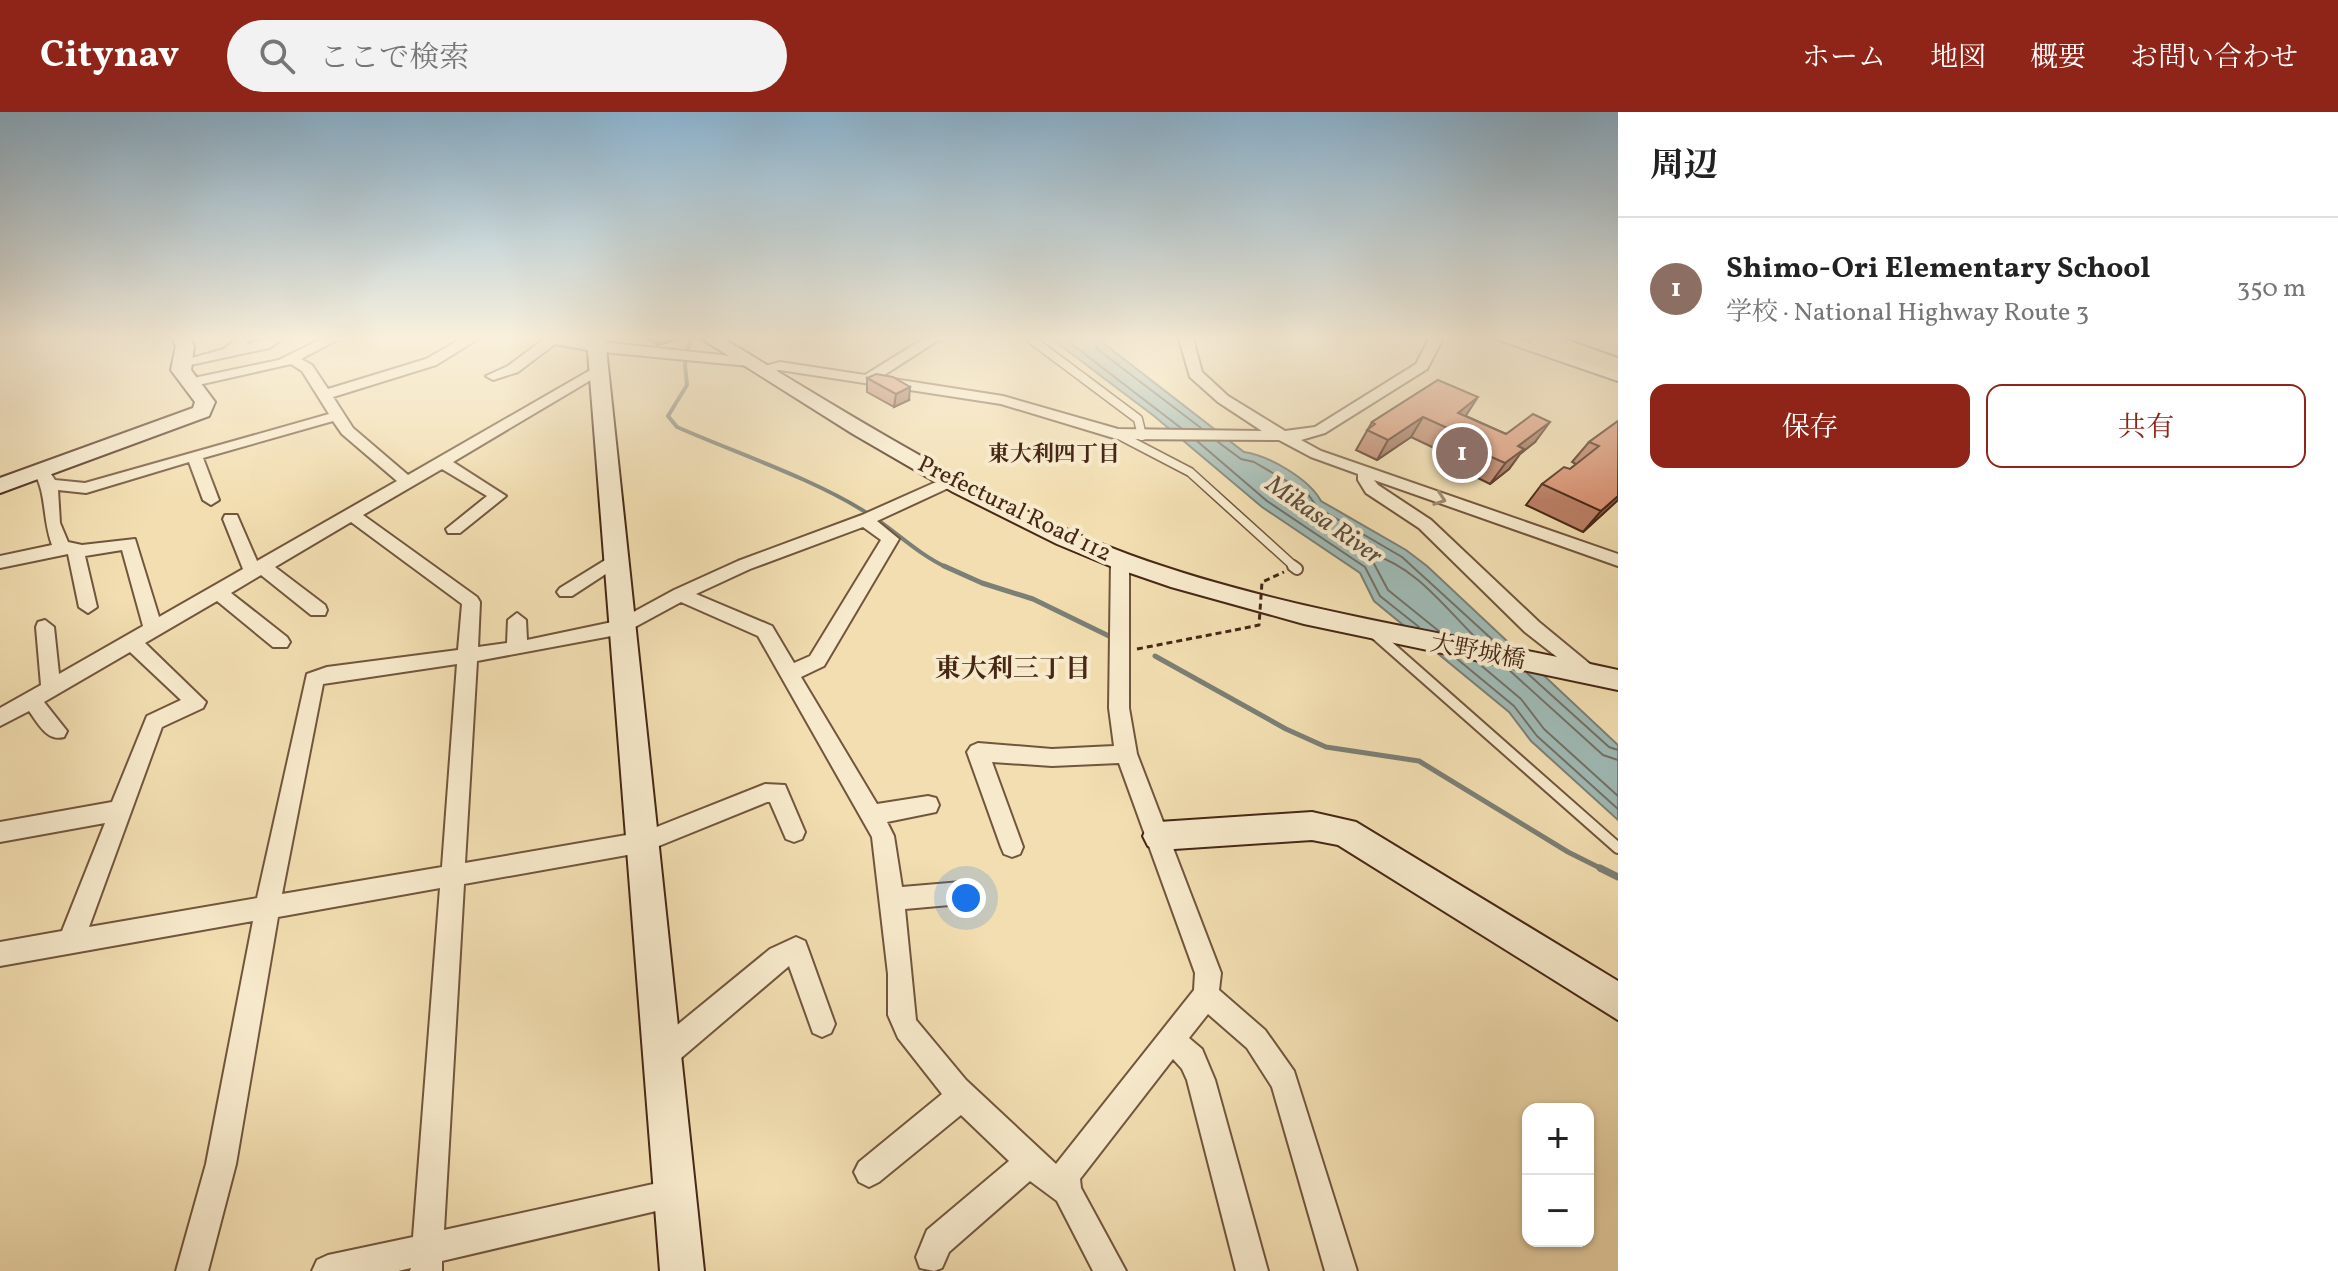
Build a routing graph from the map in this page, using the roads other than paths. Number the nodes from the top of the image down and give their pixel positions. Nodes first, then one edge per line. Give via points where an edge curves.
1 (199, 393) edge
2 (330, 393) edge
3 (539, 393) edge
4 (600, 393) edge
5 (801, 393) edge
6 (959, 393) edge
7 (1103, 393) edge
8 (1219, 393) edge
9 (1380, 393) edge
10 (327, 394) joint
11 (337, 416) junction
12 (1117, 434) junction
13 (1149, 436) junction
14 (1278, 436) junction
15 (194, 455) junction
16 (440, 461) junction
17 (1366, 473) junction
18 (46, 478) junction
19 (406, 481) junction
20 (951, 481) junction
21 (0, 486) edge
22 (211, 500) dead end
23 (350, 514) junction
24 (870, 518) junction
25 (231, 519) dead end
26 (454, 529) dead end
27 (69, 550) junction
28 (615, 560) junction
29 (1618, 560) edge
30 (1120, 561) junction
31 (0, 562) edge
32 (258, 569) junction
33 (1297, 569) dead end
34 (218, 592) junction
35 (566, 592) dead end
36 (680, 594) junction
37 (88, 607) dead end
38 (318, 610) dead end
39 (517, 620) dead end
40 (45, 627) dead end
41 (622, 627) junction
42 (153, 630) junction
43 (1380, 632) junction
44 (131, 642) junction
45 (280, 642) dead end
46 (517, 649) junction
47 (466, 656) junction
48 (791, 673) junction
49 (1592, 674) edge
50 (51, 688) junction
51 (31, 700) junction
52 (0, 718) edge
53 (57, 731) dead end
54 (1126, 754) junction
55 (928, 805) dead end
56 (123, 810) junction
57 (870, 815) junction
58 (0, 832) edge
59 (794, 832) dead end
60 (1159, 836) junction
61 (644, 842) junction
62 (1012, 847) dead end
63 (1618, 848) edge
64 (451, 877) junction
65 (961, 893) dead end
66 (893, 899) junction
67 (267, 910) junction
68 (71, 941) junction
69 (0, 954) edge
70 (1206, 995) junction
71 (1618, 1002) edge
72 (822, 1024) dead end
73 (1172, 1040) junction
74 (664, 1054) junction
75 (962, 1096) junction
76 (1030, 1162) junction
77 (869, 1172) dead end
78 (1067, 1191) junction
79 (676, 1194) junction
80 (931, 1257) dead end
81 (427, 1260) edge
82 (192, 1271) edge
83 (328, 1271) edge
84 (682, 1271) edge
85 (1110, 1271) edge
86 (1252, 1271) edge
87 (1341, 1271) edge

1 - 18 street via 205,402 198,415
2 - 10 street
3 - 16 street
4 - 28 street
5 - 20 street, Prefectural Road 112
6 - 12 street via 1003,400
7 - 13 lane via 1138,419
8 - 14 street
9 - 14 street via 1320,430
10 - 11 street
11 - 15 street
11 - 19 street via 347,431
12 - 13 street
12 - 33 lane via 1190,472
13 - 14 street
14 - 17 street
15 - 18 street via 86,488
15 - 22 street
16 - 19 street
16 - 26 street via 498,496
17 -> 29 street
17 - 49 street via 1372,489 1425,524 1532,627
18 - 21 street
18 - 27 street via 52,523
19 - 23 street
20 - 24 street
20 - 30 street, Prefectural Road 112
23 - 32 street
23 - 47 street via 471,602
24 - 36 street
24 - 48 street via 890,539 817,661
25 - 32 street
27 - 31 street
27 - 37 street
27 - 42 street via 129,543
28 - 35 street
28 - 41 street
30 - 43 street, Prefectural Road 112 via 1281,610
30 - 54 street via 1119,708
32 - 34 street
32 - 38 street
34 - 42 street
34 - 45 street
36 - 41 street
36 - 48 street via 765,631
39 - 46 street
40 - 50 street
41 - 46 street
41 - 61 street
42 - 44 street
43 - 49 street, 大野城橋
43 - 63 lane
44 - 50 street
44 - 56 street via 196,702 154,722
46 - 47 street
47 - 64 street
47 - 67 street via 314,679
48 - 57 street
50 - 51 street
51 - 52 street
51 - 53 street
54 - 60 street
54 - 62 street via 1035,758 978,752
55 - 57 street
56 - 58 street
56 - 68 street
57 - 66 street via 883,836
59 - 61 street via 777,792
60 - 70 street via 1208,973
60 - 71 street via 1312,826 1345,832
61 - 64 street
61 - 74 street
64 - 67 street
64 - 81 street
65 - 66 street
66 - 75 street via 901,1015
67 - 68 street
67 - 82 street via 221,1164
68 - 69 street
70 - 73 street
70 - 87 street via 1256,1039 1284,1081
72 - 74 street via 796,949
73 - 78 street via 1070,1164
73 - 86 street via 1192,1059 1201,1080
74 - 79 street
75 - 76 street
75 - 77 street
76 - 78 street
76 - 80 street via 938,1241
78 - 85 street
79 - 81 street
79 - 84 street
81 - 83 street

